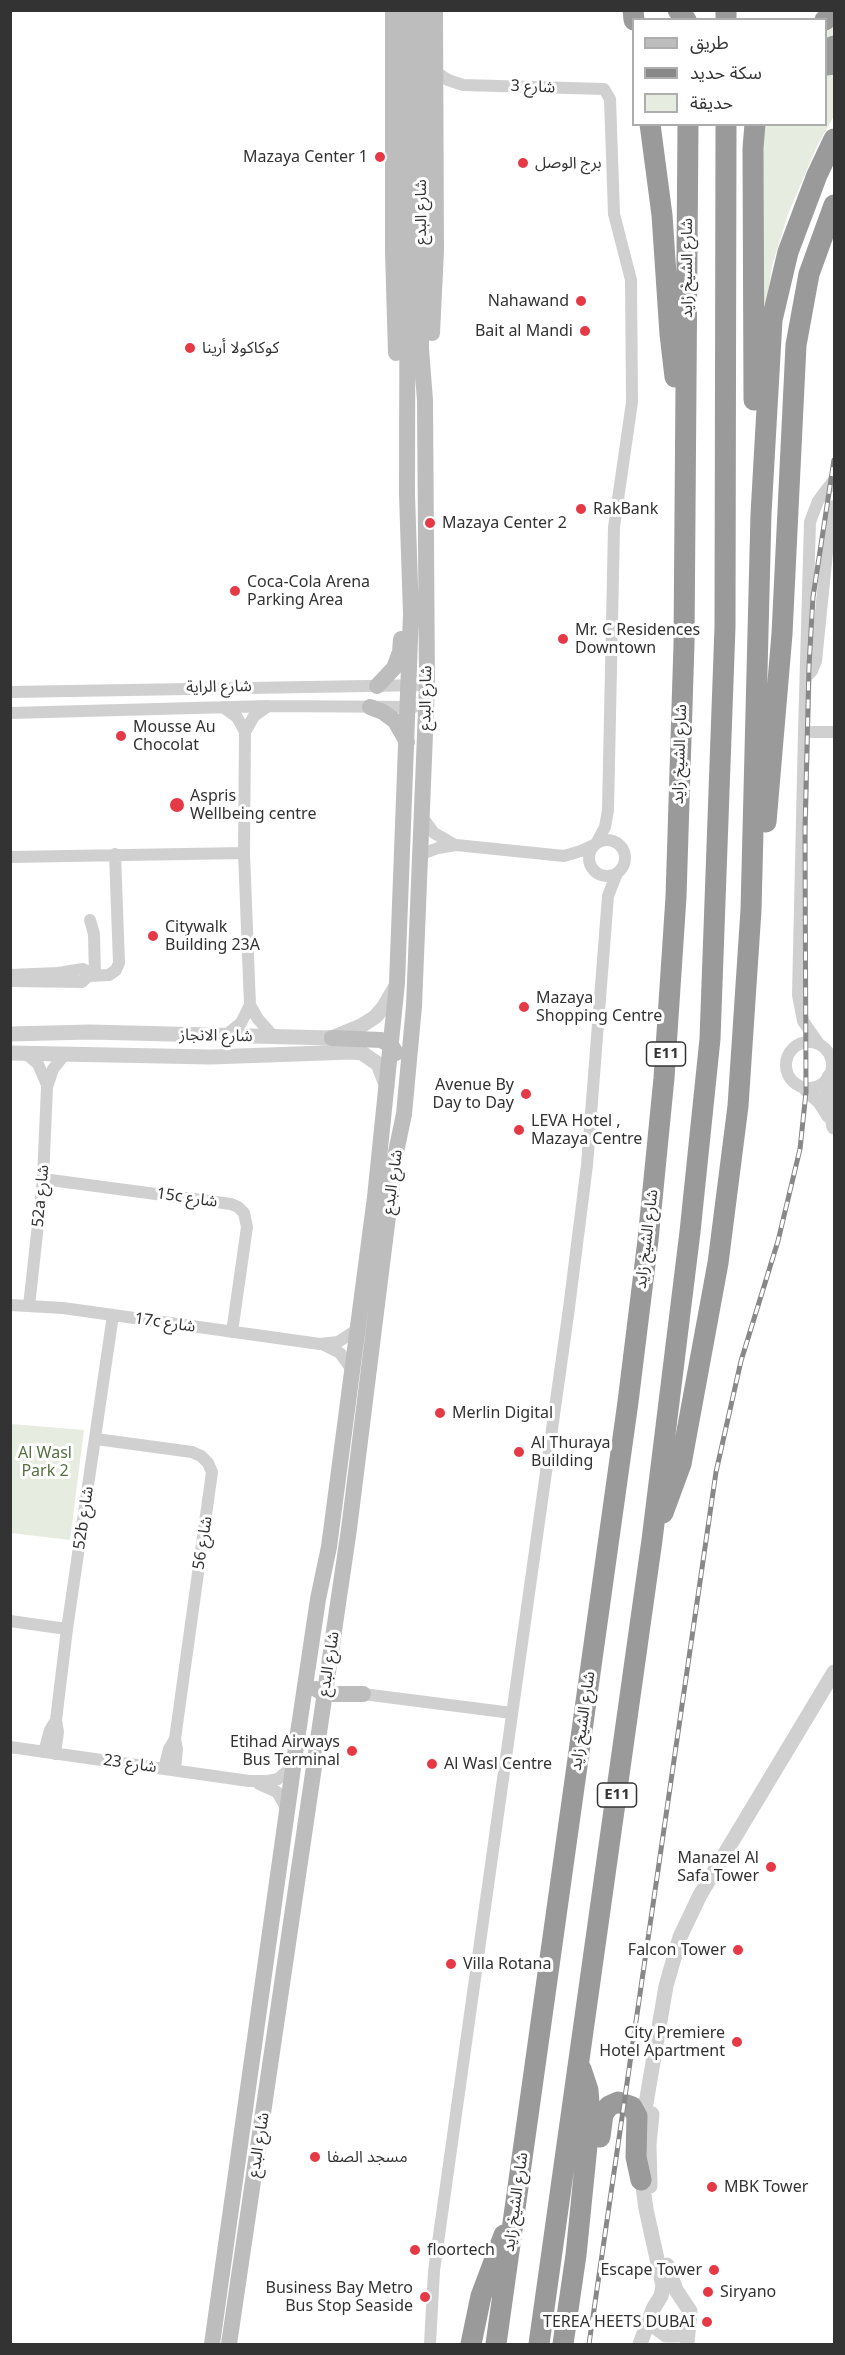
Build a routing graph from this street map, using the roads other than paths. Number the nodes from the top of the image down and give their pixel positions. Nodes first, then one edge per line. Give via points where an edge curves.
1 (393, 10) edge
2 (408, 10) edge
3 (422, 10) edge
4 (435, 10) edge
5 (436, 72) junction
6 (462, 85) junction
7 (436, 100) junction
8 (650, 126) edge
9 (688, 126) edge
10 (726, 126) edge
11 (755, 126) edge
12 (834, 139) edge
13 (834, 162) edge
14 (834, 205) edge
15 (803, 212) junction
16 (425, 400) junction
17 (407, 419) junction
18 (685, 438) junction
19 (834, 480) edge
20 (834, 506) edge
21 (761, 514) junction
22 (411, 614) junction
23 (806, 677) junction
24 (409, 685) junction
25 (427, 685) junction
26 (377, 686) junction
27 (242, 687) junction
28 (10, 692) edge
29 (268, 706) junction
30 (222, 707) junction
31 (370, 707) junction
32 (409, 707) junction
33 (427, 707) junction
34 (10, 713) edge
35 (245, 732) junction
36 (804, 732) junction
37 (834, 732) edge
38 (408, 743) junction
39 (423, 818) junction
40 (595, 844) junction
41 (456, 845) junction
42 (244, 853) junction
43 (115, 854) junction
44 (422, 854) junction
45 (564, 855) junction
46 (10, 857) edge
47 (596, 872) junction
48 (617, 873) junction
49 (751, 910) junction
50 (607, 914) junction
51 (90, 920) dead end
52 (10, 975) edge
53 (92, 976) junction
54 (10, 981) edge
55 (397, 983) junction
56 (250, 1005) junction
57 (10, 1034) edge
58 (225, 1036) junction
59 (274, 1037) junction
60 (332, 1038) junction
61 (391, 1045) junction
62 (827, 1049) edge
63 (18, 1053) edge
64 (65, 1054) junction
65 (831, 1074) edge
66 (47, 1087) junction
67 (387, 1087) junction
68 (806, 1089) junction
69 (834, 1127) edge
70 (396, 1152) junction
71 (43, 1179) junction
72 (10, 1305) edge
73 (28, 1305) junction
74 (113, 1315) junction
75 (358, 1329) junction
76 (232, 1332) junction
77 (320, 1344) junction
78 (352, 1370) junction
79 (96, 1439) junction
80 (652, 1540) junction
81 (318, 1599) junction
82 (10, 1621) edge
83 (67, 1629) junction
84 (329, 1663) junction
85 (834, 1672) edge
86 (324, 1694) junction
87 (363, 1694) junction
88 (512, 1713) junction
89 (10, 1747) edge
90 (50, 1753) junction
91 (294, 1766) junction
92 (170, 1770) junction
93 (249, 1781) junction
94 (288, 1812) junction
95 (662, 2013) junction
96 (579, 2066) junction
97 (238, 2155) junction
98 (641, 2180) junction
99 (515, 2213) junction
100 (248, 2217) junction
101 (576, 2255) junction
102 (683, 2301) junction
103 (655, 2308) junction
104 (687, 2329) junction
105 (670, 2338) edge
106 (212, 2344) edge
107 (229, 2344) edge
108 (430, 2344) edge
109 (471, 2344) edge
110 (496, 2344) edge
111 (539, 2344) edge
112 (563, 2344) edge
113 (640, 2344) edge
114 (645, 2344) edge
115 (687, 2344) edge

1 - 17 main road via 394,290 398,392
2 - 17 main road, شارع البدع
3 - 16 main road, شارع البدع via 421,338
4 - 5 main road
5 - 6 street, شارع 3
5 - 7 main road
6 - 7 street
6 - 40 street, شارع 3 via 604,89 610,100 614,214 631,280 632,393 614,527 608,810 605,827
7 - 16 main road via 436,251
8 - 18 highway via 662,214 671,350
9 - 18 highway, شارع الشيخ زايد / E11
10 - 80 highway, E11 via 725,627 711,1015 690,1232
11 - 21 highway via 753,368 756,491
12 - 15 highway
13 - 15 highway
14 - 49 highway via 809,274 797,337 779,680 768,810
15 - 21 highway via 781,274 772,320
16 - 25 main road, شارع البدع
17 - 22 main road, شارع البدع
18 - 99 highway, شارع الشيخ زايد / E11 via 684,644 676,897 657,1148 628,1402
19 - 23 street via 818,501 810,522
20 - 23 street via 816,660
21 - 49 highway
22 - 24 main road, شارع البدع
22 - 26 main road via 402,626 397,663
23 - 36 street
24 - 25 street, شارع الراية
24 - 26 street, شارع الراية
24 - 32 main road, شارع البدع
25 - 33 main road, شارع البدع
26 - 27 street, شارع الراية
27 - 28 street, شارع الراية
27 - 30 street via 237,698
29 - 30 street, شارع الراية
29 - 31 street, شارع الراية
29 - 35 street via 254,716
30 - 34 street, شارع الراية
30 - 35 street via 237,717
31 - 32 street, شارع الراية
31 - 38 main road via 395,721
32 - 33 street, شارع الراية
32 - 38 main road, شارع البدع
33 - 39 main road, شارع البدع
35 - 42 street
36 - 37 street
36 - 62 street via 798,995 803,1021
38 - 55 main road, شارع البدع
39 - 41 street via 439,837
39 - 44 main road, شارع البدع
40 - 45 street
40 - 47 street via 589,858
40 - 48 street via 611,840 623,847 625,861
41 - 44 street
41 - 45 street
42 - 43 street
42 - 56 street
43 - 46 street
43 - 53 street via 119,963 110,975
44 - 70 main road, شارع البدع via 412,1028 404,1114
45 - 47 street
47 - 48 street via 608,876
47 - 50 street
48 - 50 street via 609,888
49 - 80 highway via 739,1095 718,1263 681,1464
50 - 88 street via 586,1165
51 - 53 street via 94,934
52 - 53 street via 83,969
53 - 54 street via 82,982
55 - 60 street, شارع الانجاز via 375,1017
55 - 61 main road, شارع البدع
56 - 58 street via 241,1023
56 - 59 street
57 - 58 street, شارع الانجاز
58 - 59 street, شارع الانجاز
59 - 60 street, شارع الانجاز
60 - 61 main road via 375,1039
61 - 67 main road, شارع البدع
61 - 70 main road via 400,1068
62 - 65 street
62 - 68 street via 811,1042 795,1046 786,1059 787,1075
63 - 64 street, شارع الانجاز
63 - 66 street, 52a شارع via 32,1058 43,1071
64 - 66 street, 52a شارع via 53,1069
64 - 67 street, شارع الانجاز via 211,1057 362,1053 378,1064
65 - 68 street via 819,1086
65 - 69 street via 828,1095
66 - 71 street, 52a شارع
67 - 75 main road, شارع البدع
68 - 69 street via 826,1110
70 - 84 main road, شارع البدع via 350,1529
71 - 73 street, 52a شارع
71 - 76 street, 15c شارع via 238,1207 247,1227
72 - 73 street, 17c شارع
73 - 74 street, 17c شارع
74 - 76 street, 17c شارع
74 - 79 street, 52b شارع
75 - 77 street, 17c شارع via 338,1342
75 - 78 main road, شارع البدع
76 - 77 street, 17c شارع
77 - 78 street, 17c شارع via 340,1353
78 - 81 main road, شارع البدع via 329,1546
79 - 83 street, 52b شارع
79 - 92 street, شارع 56 via 192,1452 201,1456 212,1472 175,1739 169,1749
80 - 96 highway, E11
81 - 86 main road via 322,1622 315,1684
81 - 91 main road, شارع البدع
82 - 83 street
83 - 90 street, 52b شارع via 56,1720 50,1730
84 - 86 main road, شارع البدع
84 - 87 main road via 332,1676 341,1686
85 - 95 street via 694,1907 674,1953
86 - 87 main road
86 - 100 main road, شارع البدع
87 - 88 street
88 - 108 street via 434,2271
89 - 90 street, شارع 23
90 - 92 street, شارع 23
91 - 93 street, شارع 23 via 273,1781
91 - 94 main road, شارع البدع
92 - 93 street, شارع 23
93 - 94 street, شارع 23 via 277,1792
94 - 97 main road, شارع البدع
95 - 98 street via 642,2129
95 - 102 street via 650,2129 650,2177 660,2239 673,2285
96 - 101 highway via 590,2107
96 - 111 highway, E11
97 - 100 main road via 248,2164 243,2201
97 - 106 main road, شارع البدع
98 - 101 highway via 636,2157 637,2116 628,2104 613,2103 603,2114 595,2186
98 - 103 street via 662,2281
99 - 109 highway via 487,2279
99 - 110 highway, شارع الشيخ زايد / E11
100 - 107 main road, شارع البدع
101 - 112 highway
102 - 103 street via 671,2297
102 - 104 street via 690,2311
103 - 105 street via 654,2326
103 - 113 street
104 - 105 street
104 - 115 street
105 - 114 street

